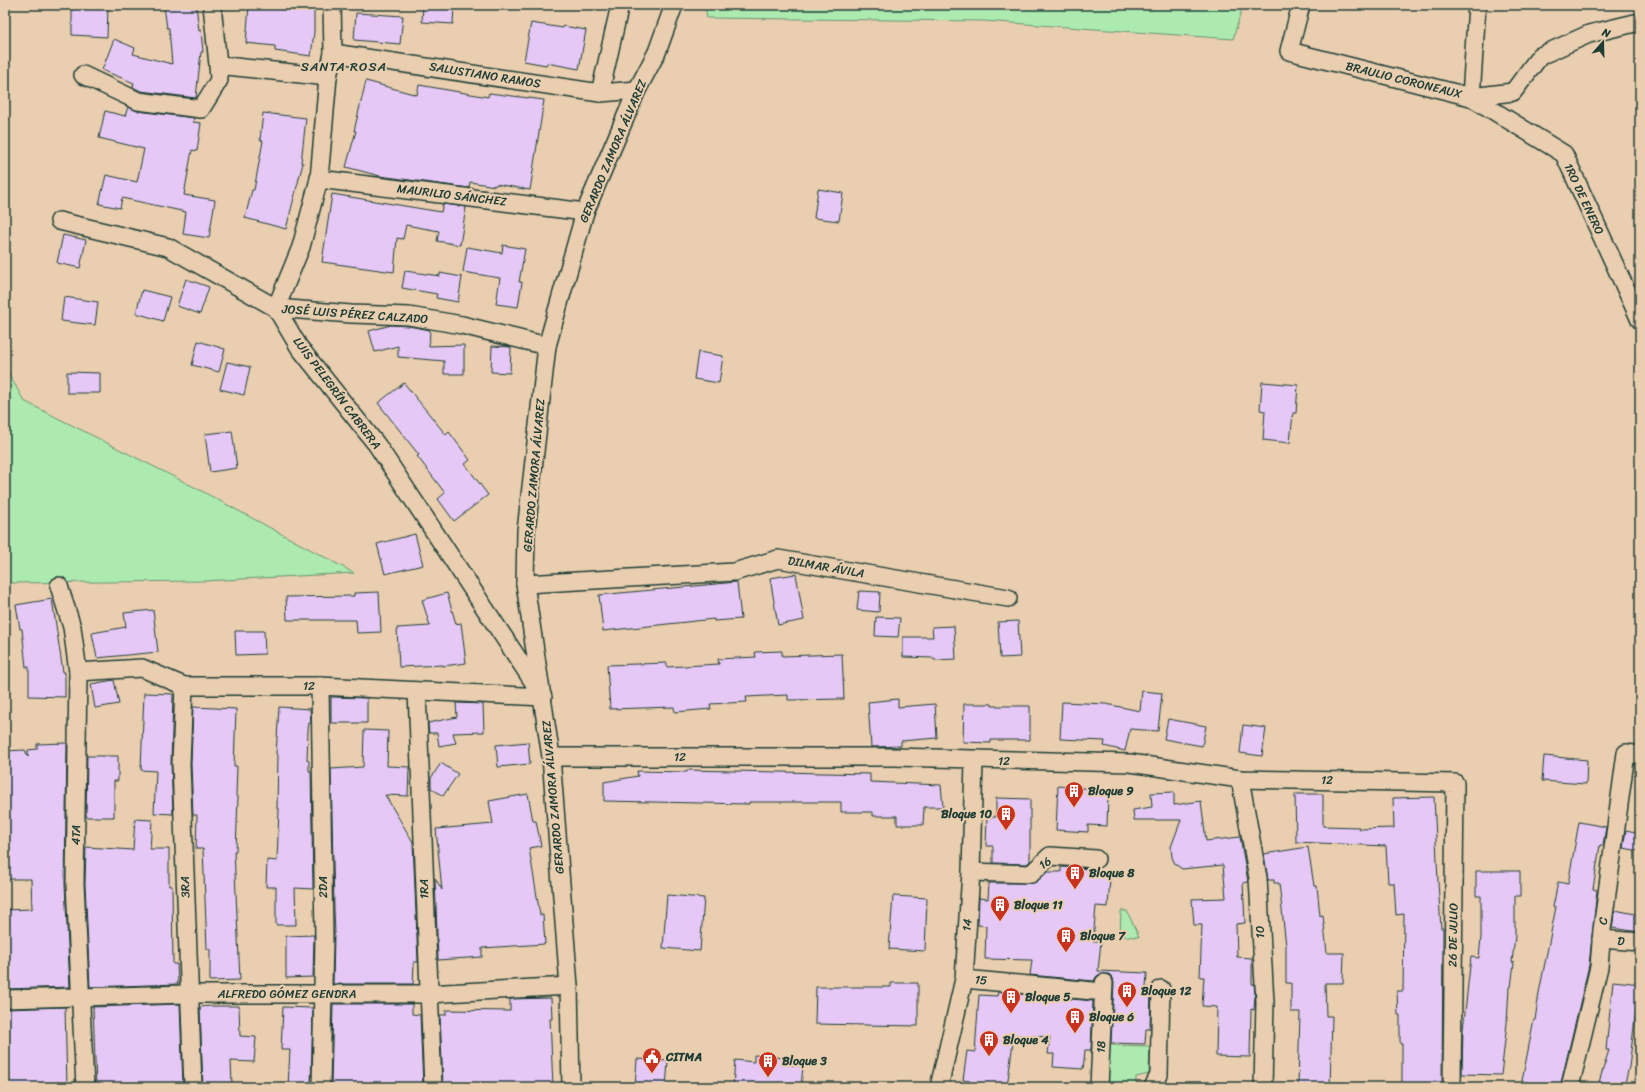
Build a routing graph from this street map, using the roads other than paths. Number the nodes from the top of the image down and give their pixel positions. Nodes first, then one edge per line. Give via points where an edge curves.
1 (212, 5) edge
2 (332, 5) edge
3 (620, 5) edge
4 (674, 5) edge
5 (1301, 5) edge
6 (1477, 5) edge
7 (1640, 24) edge
8 (333, 53) junction
9 (218, 64) junction
10 (83, 75) dead end
11 (328, 77) junction
12 (637, 90) junction
13 (600, 93) junction
14 (1471, 97) junction
15 (319, 179) junction
16 (585, 212) junction
17 (59, 221) dead end
18 (276, 308) junction
19 (1640, 320) edge
20 (547, 346) junction
21 (525, 584) junction
22 (59, 586) dead end
23 (1008, 598) dead end
24 (78, 672) junction
25 (184, 686) junction
26 (320, 686) junction
27 (417, 691) junction
28 (543, 697) junction
29 (1633, 754) edge
30 (551, 757) junction
31 (974, 760) junction
32 (1240, 779) junction
33 (1455, 783) joint
34 (1096, 859) dead end
35 (971, 872) junction
36 (1601, 939) junction
37 (1640, 942) edge
38 (964, 979) junction
39 (569, 986) junction
40 (1098, 987) joint
41 (1161, 989) dead end
42 (188, 994) junction
43 (322, 994) junction
44 (428, 994) junction
45 (82, 998) junction
46 (5, 999) edge
47 (86, 1087) edge
48 (193, 1087) edge
49 (321, 1087) edge
50 (433, 1087) edge
51 (572, 1087) edge
52 (939, 1087) edge
53 (1099, 1087) edge
54 (1153, 1087) edge
55 (1263, 1087) edge
56 (1452, 1087) edge
57 (1570, 1087) edge

1 - 9 street
2 - 8 street
3 - 13 street
4 - 12 street, GERARDO ZAMORA ÁLVAREZ via 657,52
5 - 14 street, BRAULIO CORONEAUX via 1289,51
6 - 14 street
7 - 14 street, BRAULIO CORONEAUX via 1589,34 1540,56 1513,92
8 - 11 street
8 - 13 street, SALUSTIANO RAMOS
9 - 10 street via 219,80 201,110 138,101
9 - 11 street
11 - 15 street
12 - 13 street, SALUSTIANO RAMOS
12 - 16 street, GERARDO ZAMORA ÁLVAREZ
14 - 19 street, 1RO DE ENERO via 1564,154
15 - 16 street, MAURILIO SÁNCHEZ
15 - 18 street via 301,247
16 - 20 street, GERARDO ZAMORA ÁLVAREZ
17 - 18 street, JOSÉ LUIS PÉREZ CALZADO via 168,247
18 - 20 street, JOSÉ LUIS PÉREZ CALZADO via 409,316 462,325
18 - 28 street, LUIS PELEGRÍN CABRERA via 300,347 377,445
20 - 21 street, GERARDO ZAMORA ÁLVAREZ via 526,530
21 - 23 street, DILMAR ÁVILA via 734,572 778,559
21 - 28 street, GERARDO ZAMORA ÁLVAREZ
22 - 24 street, 4TA via 72,627
24 - 25 street, 12 via 142,668
24 - 45 street, 4TA via 75,884
25 - 26 street, 12
25 - 42 street, 3RA via 181,764
26 - 27 street, 12
26 - 43 street, 2DA via 324,937
27 - 28 street, 12
27 - 44 street, 1RA
28 - 30 street, GERARDO ZAMORA ÁLVAREZ
29 - 36 street, C
30 - 31 street, 12 via 894,757
30 - 39 street, GERARDO ZAMORA ÁLVAREZ
31 - 32 street, 12 via 1130,763
31 - 35 street, 14
32 - 33 street, 12
32 - 55 street, 10 via 1258,878 1265,1002
33 - 56 street, 26 DE JULIO
34 - 35 street, 16 via 1050,856 1031,874
35 - 38 street, 14
36 - 37 street, D
36 - 57 street, C via 1599,967
38 - 40 street, 15
38 - 52 street, 14
39 - 44 street, ALFREDO GÓMEZ GENDRA
39 - 51 street, GERARDO ZAMORA ÁLVAREZ
40 - 53 street, 18
41 - 54 street via 1159,1075
42 - 43 street, ALFREDO GÓMEZ GENDRA
42 - 45 street, ALFREDO GÓMEZ GENDRA
42 - 48 street, 3RA
43 - 44 street, ALFREDO GÓMEZ GENDRA
43 - 49 street, 2DA
44 - 50 street, 1RA
45 - 46 street, ALFREDO GÓMEZ GENDRA
45 - 47 street, 4TA

